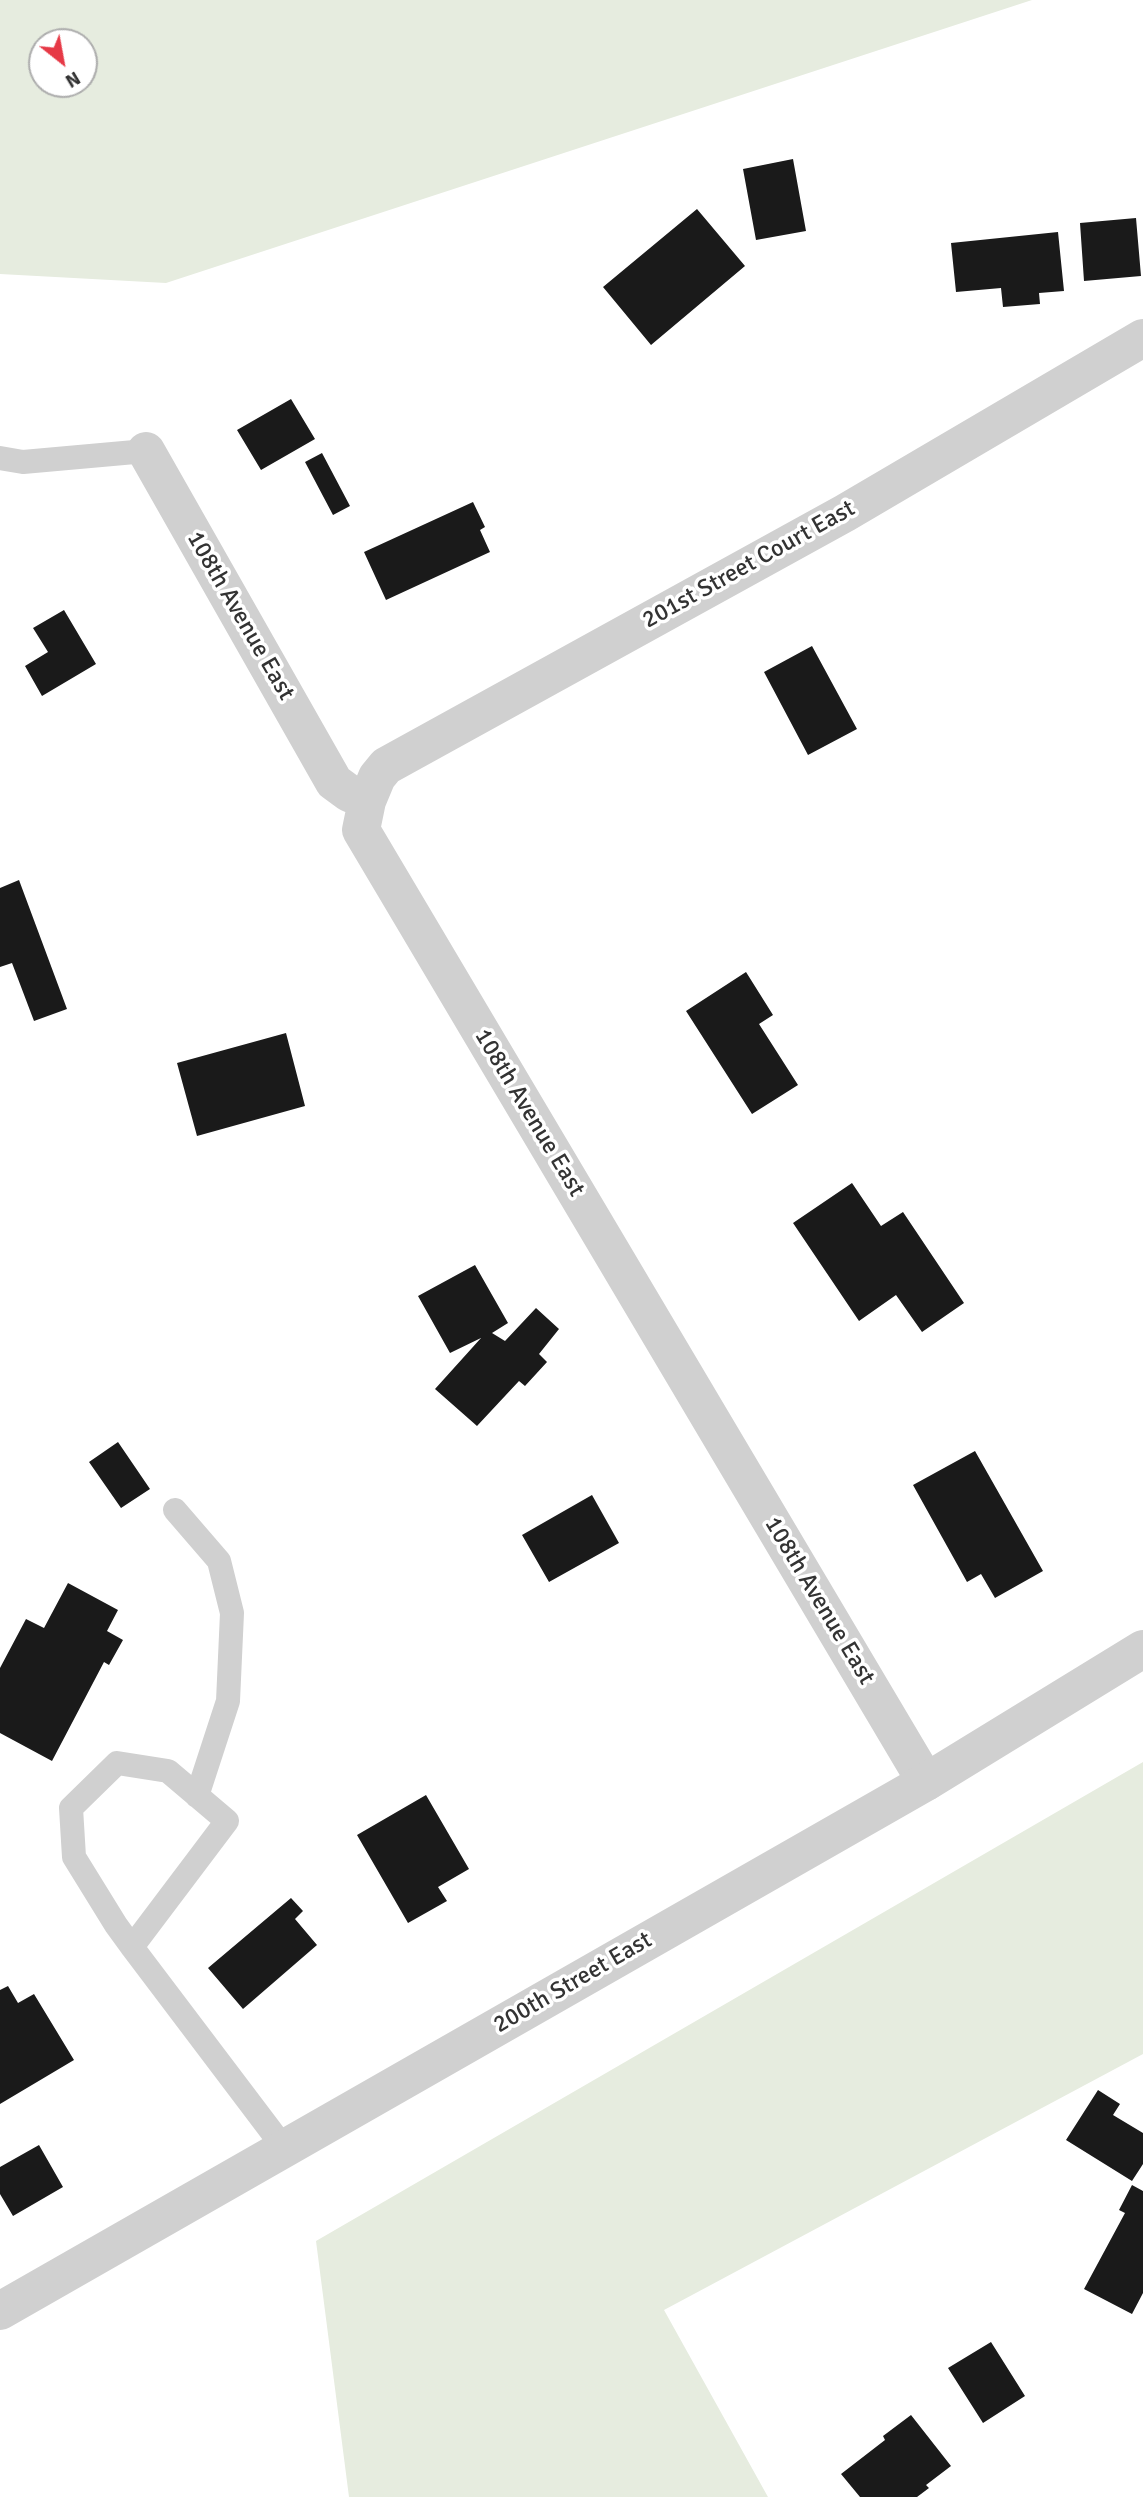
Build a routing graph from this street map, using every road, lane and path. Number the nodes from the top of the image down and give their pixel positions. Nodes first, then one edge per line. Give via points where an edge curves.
1 (1143, 338) edge
2 (146, 451) joint
3 (0, 457) edge
4 (367, 801) junction
5 (175, 1510) dead end
6 (1143, 1649) edge
7 (926, 1782) junction
8 (197, 1796) junction
9 (132, 1947) junction
10 (284, 2148) junction
11 (0, 2311) edge

1 - 4 street, 201st Street Court East via 845,513 386,766
2 - 3 lane via 23,462
2 - 4 street, 108th Avenue East via 334,782
4 - 7 street, 108th Avenue East via 361,830
5 - 8 lane via 219,1561 232,1613 228,1701
6 - 7 street, 200th Street East
7 - 10 street, 200th Street East
8 - 9 lane via 227,1821
8 - 9 lane via 168,1771 117,1763 71,1808 74,1857
9 - 10 lane
10 - 11 street, 200th Street East

